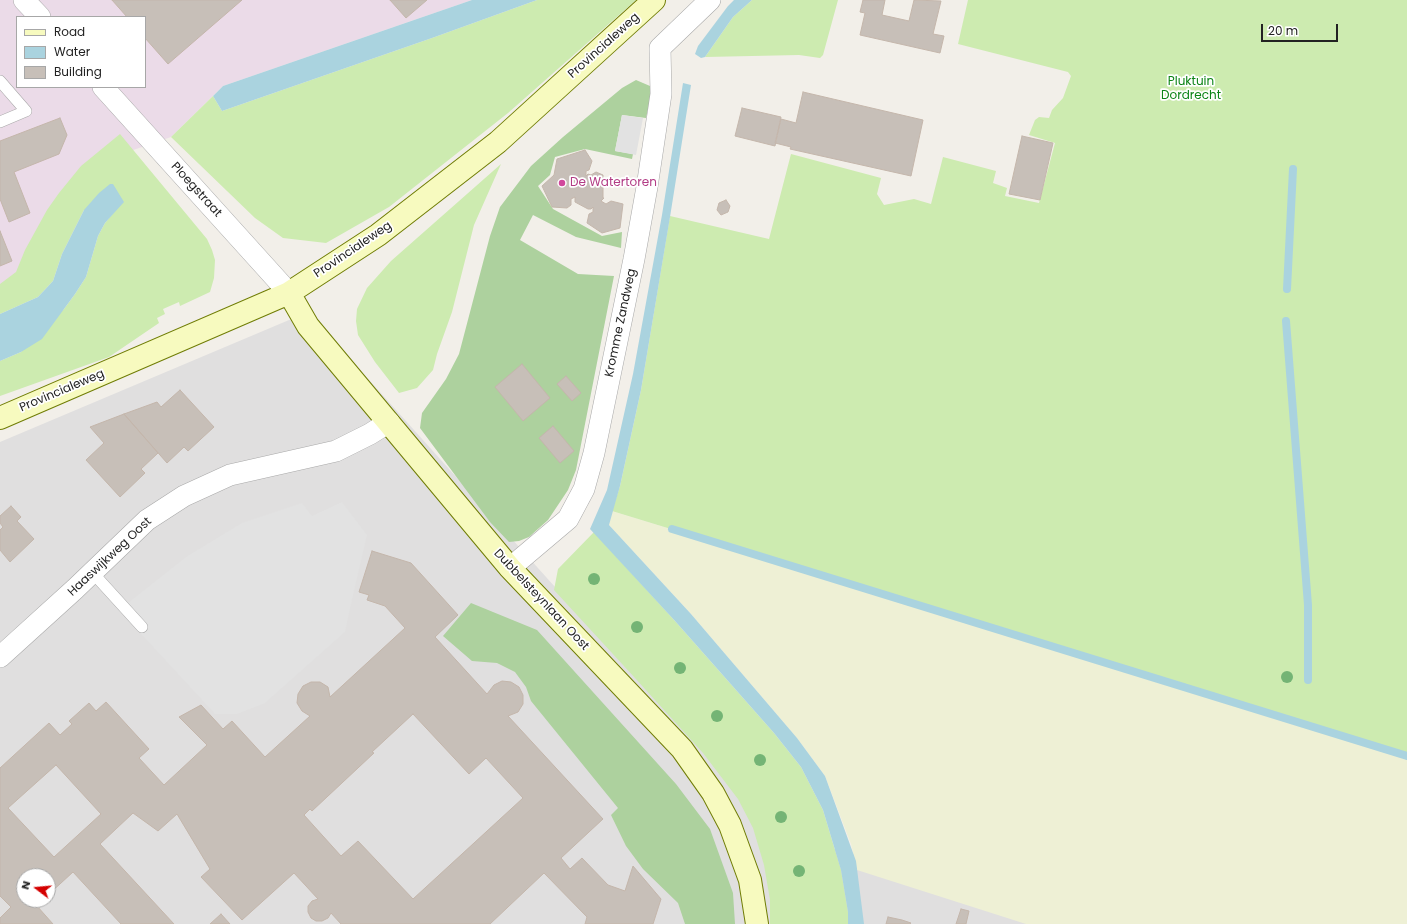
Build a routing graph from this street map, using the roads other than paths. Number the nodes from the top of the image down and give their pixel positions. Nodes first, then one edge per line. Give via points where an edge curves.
1 (24, 0) edge
2 (654, 0) edge
3 (710, 0) edge
4 (39, 16) edge
5 (0, 81) edge
6 (104, 88) edge
7 (0, 122) edge
8 (288, 293) junction
9 (0, 418) edge
10 (389, 422) junction
11 (510, 568) junction
12 (92, 572) junction
13 (142, 627) dead end
14 (0, 657) edge
15 (757, 924) edge

1 - 4 street
2 - 8 street, Provincialeweg via 498,142 378,235
3 - 11 street, Kromme Zandweg via 660,48 661,94 647,187 584,489 568,519
5 - 7 lane via 26,111
6 - 8 street, Ploegstraat
8 - 9 street, Provincialeweg
8 - 10 street, Dubbelsteynlaan Oost via 308,326
10 - 11 street, Dubbelsteynlaan Oost
10 - 12 street, Haaswijkweg Oost via 336,451 230,475 184,496 147,520
11 - 15 street, Dubbelsteynlaan Oost via 682,749 713,793 730,826 750,880
12 - 13 lane
12 - 14 street, Haaswijkweg Oost

